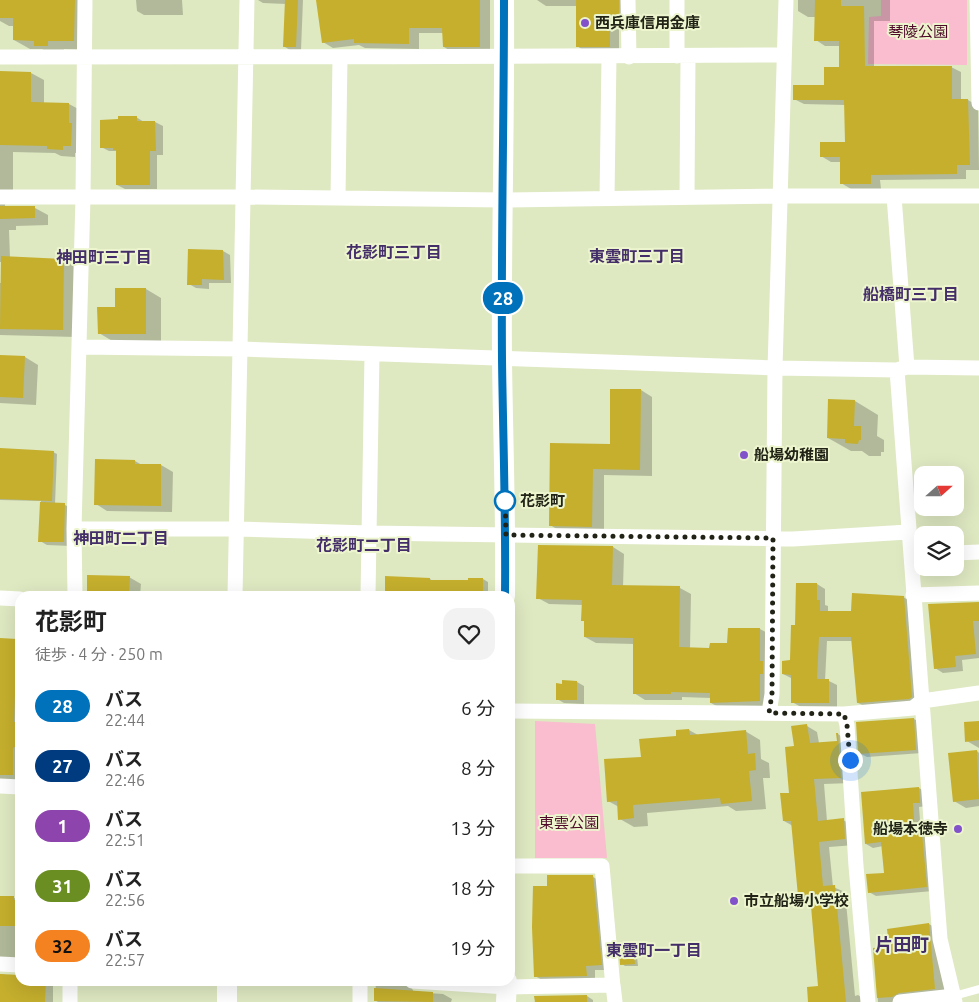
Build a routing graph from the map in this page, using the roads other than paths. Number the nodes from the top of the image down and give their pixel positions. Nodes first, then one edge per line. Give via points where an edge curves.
1 (85, 0) edge
2 (247, 0) edge
3 (504, 0) edge
4 (628, 0) edge
5 (677, 0) edge
6 (786, 0) edge
7 (976, 0) edge
8 (784, 55) junction
9 (84, 56) junction
10 (246, 56) junction
11 (340, 56) junction
12 (682, 56) junction
13 (0, 57) edge
14 (609, 57) junction
15 (628, 57) junction
16 (504, 58) junction
17 (979, 103) edge
18 (780, 196) junction
19 (894, 196) junction
20 (979, 196) edge
21 (83, 197) junction
22 (244, 197) junction
23 (687, 197) junction
24 (0, 198) edge
25 (338, 198) junction
26 (607, 198) junction
27 (504, 200) junction
28 (78, 347) junction
29 (240, 349) junction
30 (372, 354) junction
31 (502, 358) junction
32 (775, 368) junction
33 (979, 368) edge
34 (902, 369) junction
35 (74, 528) junction
36 (236, 529) junction
37 (908, 532) junction
38 (369, 533) junction
39 (506, 535) junction
40 (773, 538) junction
41 (914, 548) edge
42 (979, 552) edge
43 (964, 553) edge
44 (914, 576) edge
45 (75, 591) edge
46 (235, 591) edge
47 (368, 591) edge
48 (506, 591) edge
49 (979, 593) edge
50 (913, 595) junction
51 (0, 598) edge
52 (15, 598) edge
53 (979, 693) edge
54 (922, 701) junction
55 (515, 711) edge
56 (769, 713) junction
57 (844, 714) junction
58 (0, 786) edge
59 (15, 787) edge
60 (515, 866) edge
61 (0, 964) edge
62 (15, 965) edge
63 (70, 986) edge
64 (227, 986) edge
65 (360, 986) edge
66 (464, 986) edge
67 (979, 989) edge
68 (506, 990) edge
69 (614, 995) edge
70 (954, 999) edge
71 (70, 1002) edge
72 (227, 1002) edge
73 (360, 1002) edge
74 (868, 1002) edge
75 (900, 1002) edge

1 - 9 street
2 - 10 street
3 - 16 street
4 - 15 street
5 - 12 street
6 - 8 street
7 - 17 street
8 - 12 street
8 - 18 street
9 - 10 street
9 - 13 street
9 - 21 street
10 - 11 street
10 - 22 street
11 - 16 street
11 - 25 street
12 - 15 street
12 - 23 street
14 - 15 street
14 - 16 street
14 - 26 street
16 - 27 street
18 - 19 street
18 - 23 street
18 - 32 street
19 - 20 street
19 - 34 street
21 - 22 street
21 - 24 street
21 - 28 street
22 - 25 street
22 - 29 street
23 - 26 street
25 - 27 street
26 - 27 street
27 - 31 street
28 - 29 street
28 - 35 street
29 - 30 street
29 - 36 street
30 - 31 street
30 - 38 street
31 - 32 street
31 - 39 street
32 - 34 street
32 - 40 street
33 - 34 street
34 - 37 street
35 - 36 street
35 - 45 street
36 - 38 street
36 - 46 street
37 - 40 street
37 - 41 street
38 - 39 street
38 - 47 street
39 - 40 street
39 - 48 street
40 - 56 street via 772,694
42 - 43 street
44 - 50 street
49 - 50 street
50 - 54 street
51 - 52 street
53 - 54 street
54 - 57 street via 913,708
54 - 70 street via 940,939
55 - 56 street
56 - 57 street
57 - 74 street
58 - 59 street
60 - 69 street via 602,866
61 - 62 street
63 - 71 street
64 - 72 street
65 - 73 street
66 - 68 street
67 - 70 lane
68 - 69 street via 613,986
70 - 75 street

